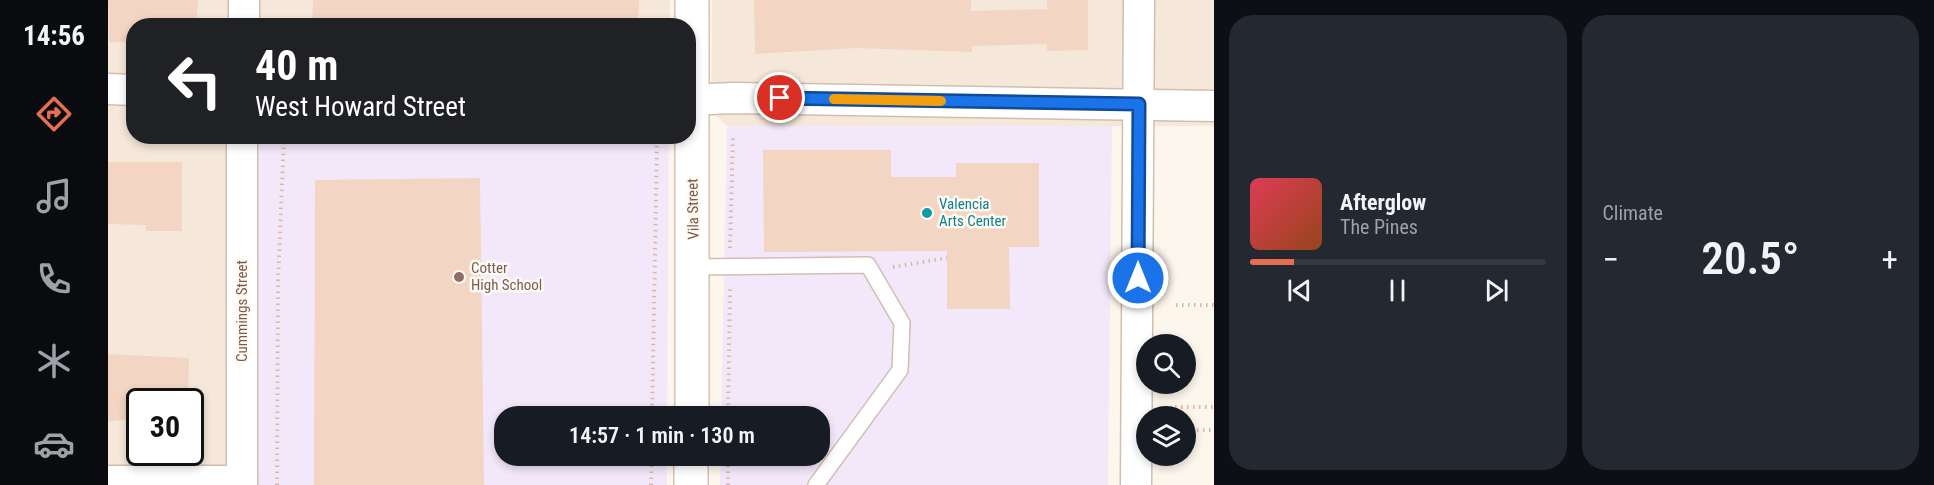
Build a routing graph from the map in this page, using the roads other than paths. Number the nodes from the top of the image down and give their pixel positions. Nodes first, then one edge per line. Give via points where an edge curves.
1 (244, 0) edge
2 (692, 0) edge
3 (1139, 0) edge
4 (243, 18) edge
5 (692, 18) edge
6 (108, 89) edge
7 (126, 90) edge
8 (696, 100) edge
9 (1139, 104) junction
10 (1214, 106) edge
11 (242, 144) edge
12 (692, 144) edge
13 (694, 267) junction
14 (692, 406) edge
15 (691, 466) edge
16 (108, 481) edge
17 (242, 483) edge
18 (691, 485) edge
19 (816, 485) edge
20 (1136, 485) edge

1 - 4 street
2 - 5 street, Vila Street
3 - 9 street
6 - 7 street
8 - 9 street
9 - 10 street
9 - 20 street
11 - 17 street, Cummings Street
12 - 13 street, Vila Street
13 - 14 street, Vila Street
13 - 19 lane via 868,265 902,323 900,370
15 - 18 street
16 - 17 street

